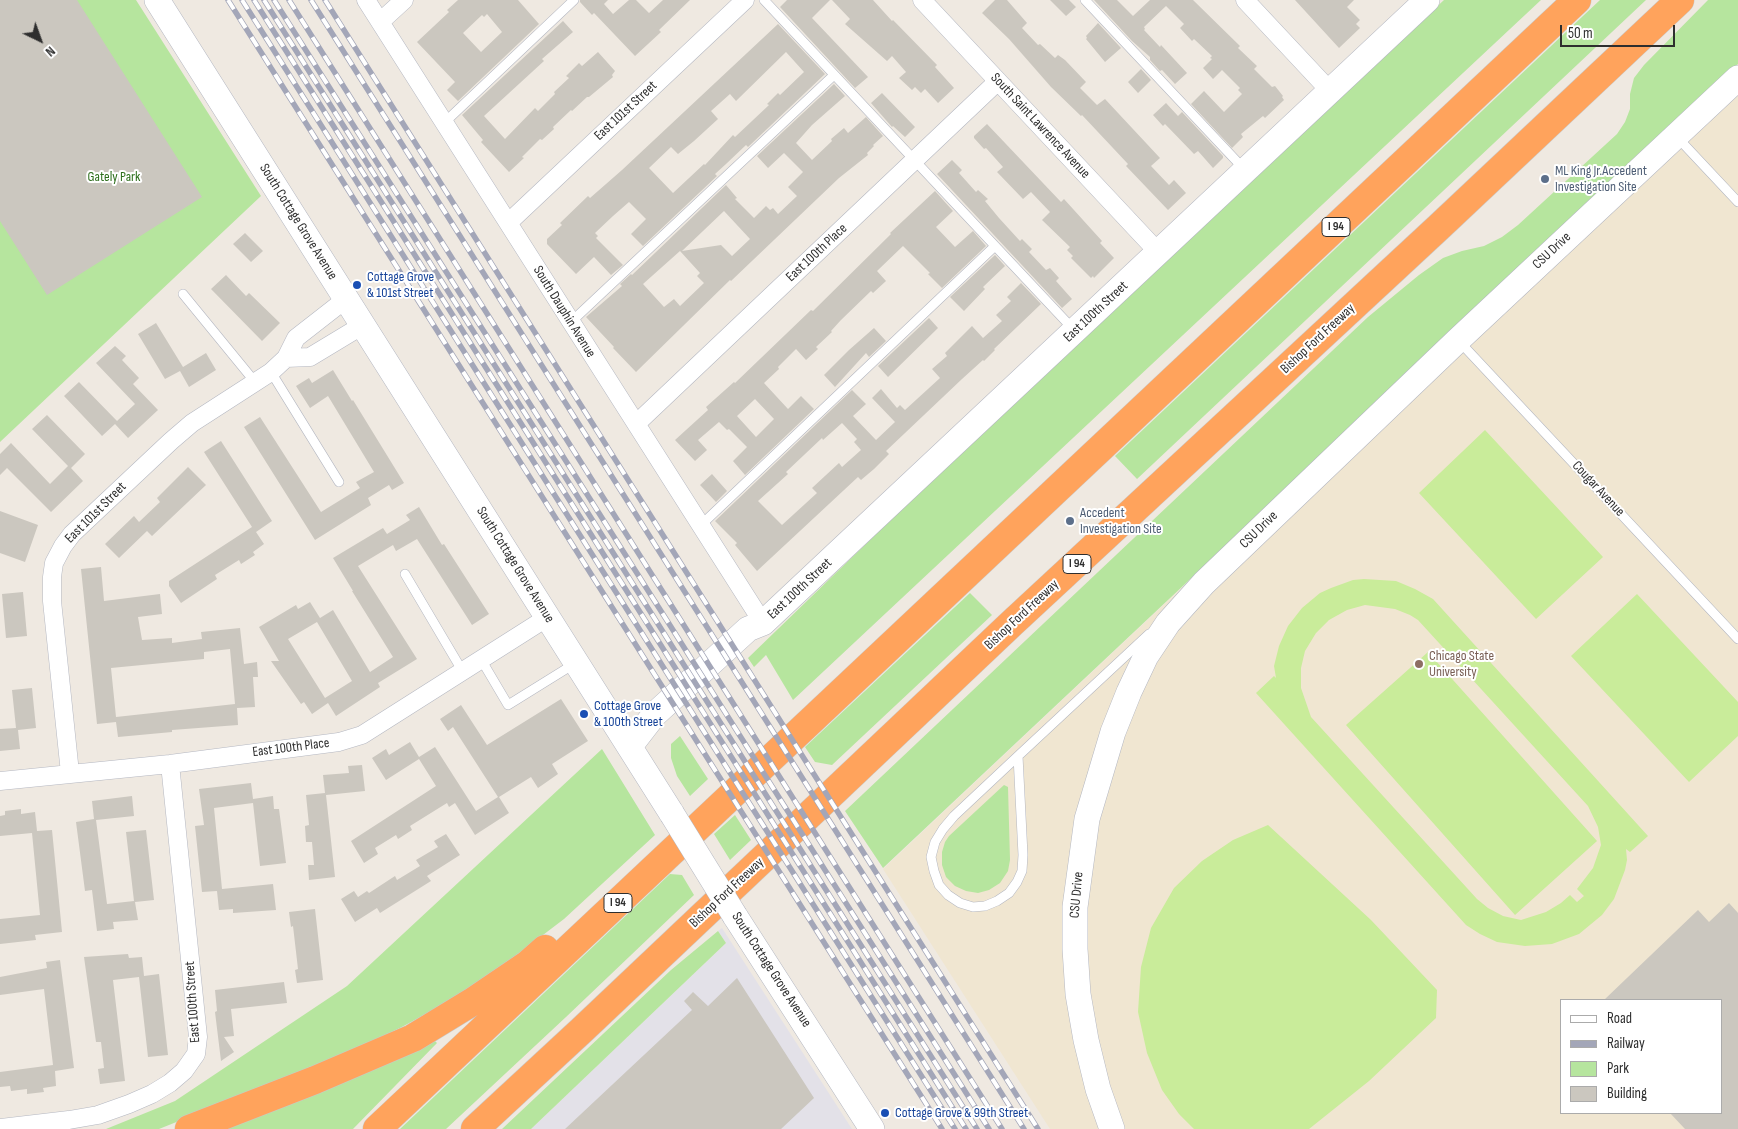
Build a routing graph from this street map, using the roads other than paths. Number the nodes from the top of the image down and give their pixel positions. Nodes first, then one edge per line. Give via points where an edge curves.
1 (157, 0) edge
2 (366, 0) edge
3 (404, 0) edge
4 (574, 0) edge
5 (744, 0) edge
6 (764, 0) edge
7 (922, 0) edge
8 (1085, 0) edge
9 (1245, 0) edge
10 (1577, 0) edge
11 (1680, 0) edge
12 (1418, 6) edge
13 (380, 22) junction
14 (834, 75) junction
15 (1738, 78) edge
16 (998, 82) junction
17 (1330, 91) junction
18 (444, 123) junction
19 (1676, 136) junction
20 (915, 160) junction
21 (1246, 171) junction
22 (1738, 202) edge
23 (508, 223) junction
24 (995, 246) junction
25 (1159, 252) junction
26 (183, 294) dead end
27 (346, 298) junction
28 (571, 322) junction
29 (363, 325) junction
30 (1075, 331) junction
31 (1458, 340) junction
32 (286, 358) junction
33 (271, 372) junction
34 (255, 382) junction
35 (636, 424) junction
36 (339, 482) dead end
37 (700, 526) junction
38 (404, 574) dead end
39 (1204, 583) junction
40 (548, 617) junction
41 (763, 623) junction
42 (1738, 638) edge
43 (482, 660) junction
44 (577, 662) junction
45 (463, 672) junction
46 (858, 676) junction
47 (630, 746) junction
48 (1018, 756) junction
49 (170, 764) junction
50 (70, 773) junction
51 (0, 781) edge
52 (0, 1128) edge
53 (189, 1129) edge
54 (377, 1129) edge
55 (475, 1129) edge
56 (872, 1129) edge
57 (1112, 1129) edge

1 - 27 street, South Cottage Grove Avenue
2 - 13 street, South Dauphin Avenue
3 - 13 street
4 - 18 lane
5 - 23 street, East 101st Street
6 - 14 lane
7 - 16 street, South Saint Lawrence Avenue
8 - 21 lane
9 - 17 street
10 - 46 highway, I 94
11 - 55 highway, Bishop Ford Freeway / I 94
12 - 17 street, East 100th Street
13 - 18 street, South Dauphin Avenue
14 - 20 lane
14 - 28 lane
15 - 19 street, CSU Drive
16 - 20 street, East 100th Place
16 - 25 street, South Saint Lawrence Avenue
17 - 21 street, East 100th Street
18 - 23 street, South Dauphin Avenue
19 - 22 lane
19 - 31 street, CSU Drive
20 - 24 lane
20 - 35 street, East 100th Place
21 - 25 street, East 100th Street
23 - 28 street, South Dauphin Avenue
24 - 30 lane
24 - 37 lane
25 - 30 street, East 100th Street
26 - 34 lane
27 - 29 street, South Cottage Grove Avenue
27 - 32 street, East 101st Street via 296,338
28 - 35 street, South Dauphin Avenue
29 - 32 street via 310,357
29 - 40 street, South Cottage Grove Avenue
30 - 41 street, East 100th Street
31 - 39 street, CSU Drive
31 - 42 lane, Cougar Avenue
32 - 33 street, East 101st Street
33 - 34 street, East 101st Street
33 - 36 lane
34 - 50 street, East 101st Street via 171,441 62,546 54,563 52,601
35 - 37 street, South Dauphin Avenue
37 - 41 street, South Dauphin Avenue
38 - 45 lane
39 - 48 lane
39 - 57 street, CSU Drive via 1168,623 1128,692 1087,819 1075,907 1078,994 1098,1089
40 - 43 street, East 100th Place
40 - 44 street, South Cottage Grove Avenue
41 - 47 street, East 100th Street via 748,629 661,709
43 - 44 lane via 508,705
43 - 45 street, East 100th Place
44 - 47 street, South Cottage Grove Avenue
45 - 49 street, East 100th Place via 362,735 339,742
46 - 53 highway via 795,718 586,914 528,964 472,1002 413,1038
46 - 54 highway, I 94
47 - 56 street, South Cottage Grove Avenue, bridge
48 - 48 lane via 954,816 934,842 931,857 936,878 948,895 960,903 973,907 998,901 1009,893 1022,871
49 - 50 street, East 100th Place
49 - 52 street, East 100th Street via 198,1037 196,1054 184,1072 170,1083 129,1104 98,1115
50 - 51 street, East 100th Place

